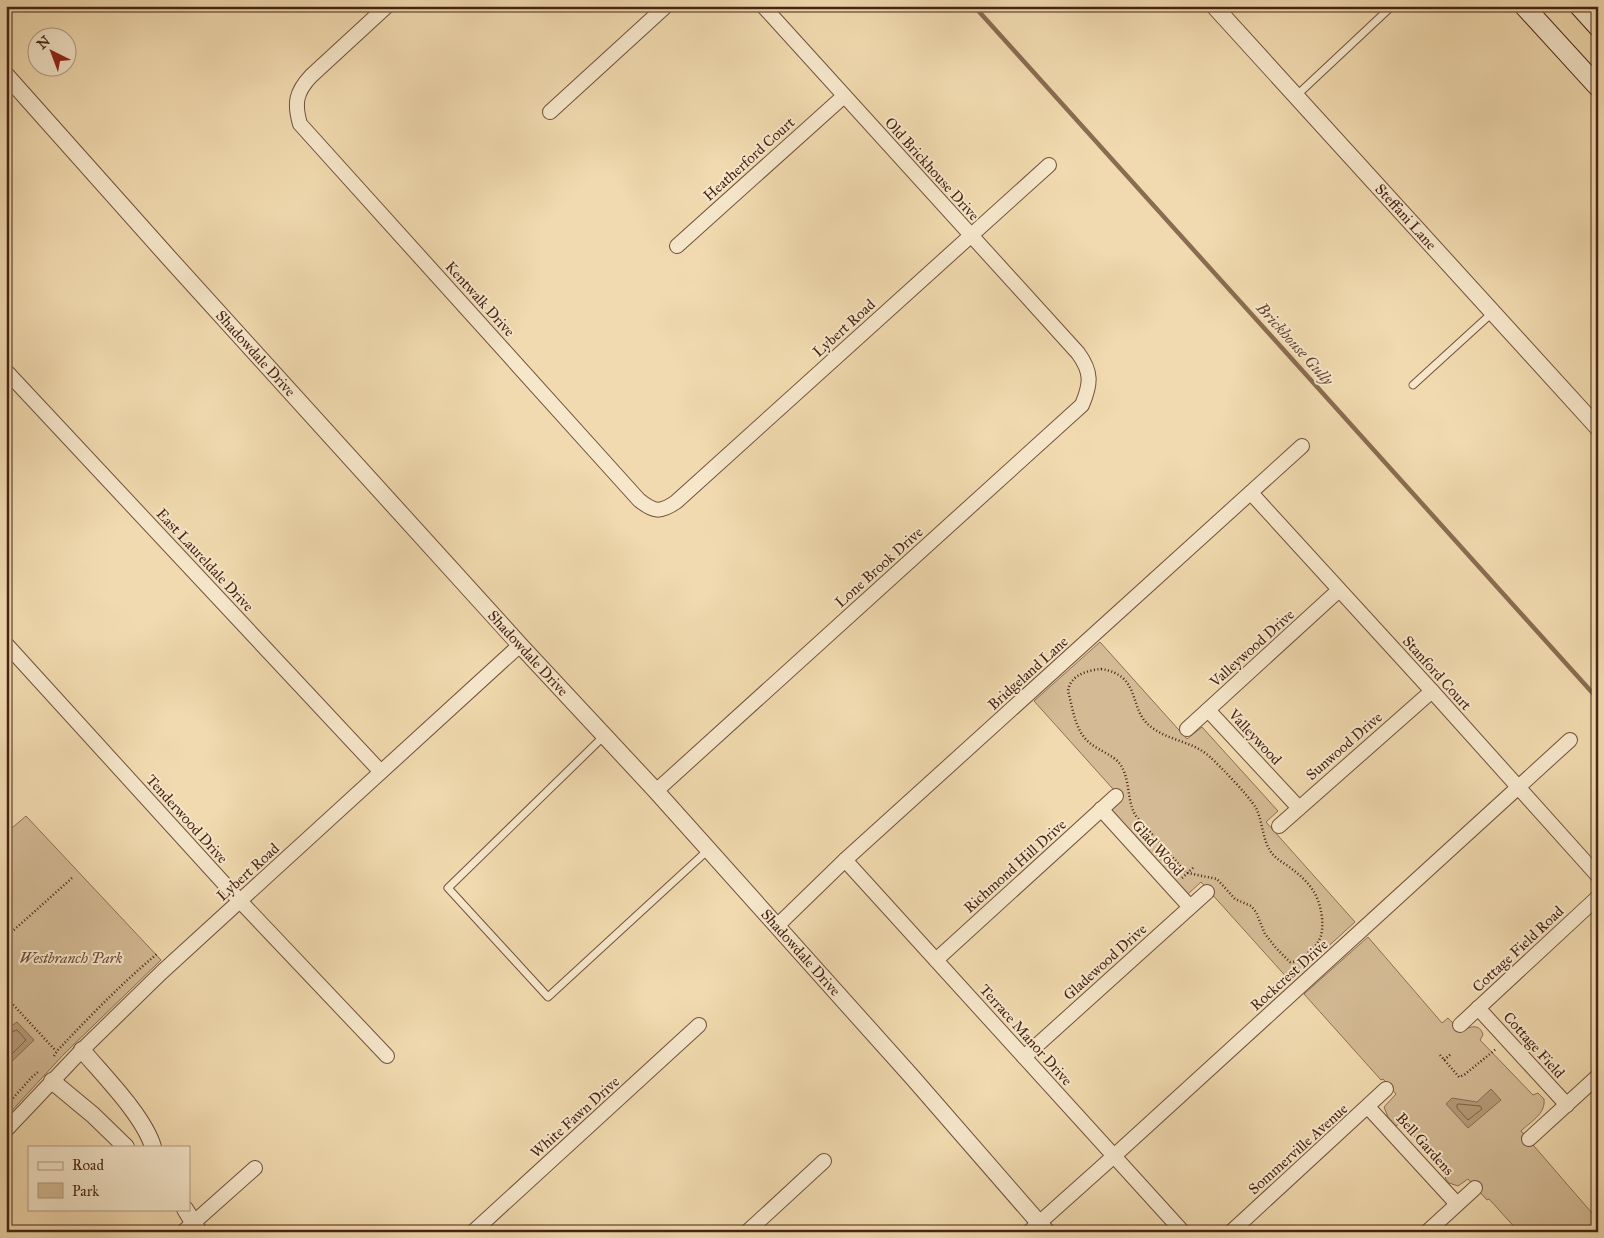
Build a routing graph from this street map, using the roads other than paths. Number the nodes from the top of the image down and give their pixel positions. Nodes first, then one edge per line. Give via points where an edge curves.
1 (387, 6) edge
2 (666, 6) edge
3 (763, 6) edge
4 (1214, 6) edge
5 (1392, 6) edge
6 (1524, 6) edge
7 (1579, 6) edge
8 (1598, 27) edge
9 (6, 75) edge
10 (1598, 88) edge
11 (844, 96) junction
12 (1296, 96) junction
13 (550, 112) dead end
14 (1049, 165) dead end
15 (971, 236) junction
16 (677, 246) dead end
17 (1492, 312) junction
18 (1078, 354) joint
19 (6, 371) edge
20 (1413, 385) dead end
21 (1598, 428) edge
22 (1302, 446) dead end
23 (1251, 493) junction
24 (658, 510) joint
25 (1339, 590) junction
26 (6, 644) edge
27 (520, 645) junction
28 (1432, 691) junction
29 (1208, 710) junction
30 (1187, 730) dead end
31 (604, 735) junction
32 (1570, 740) dead end
33 (381, 772) junction
34 (1519, 787) junction
35 (656, 791) junction
36 (1116, 796) dead end
37 (1299, 808) junction
38 (1101, 810) junction
39 (1278, 826) dead end
40 (709, 849) junction
41 (846, 860) junction
42 (1598, 876) edge
43 (1207, 892) dead end
44 (1598, 897) edge
45 (240, 901) junction
46 (1190, 907) junction
47 (777, 926) junction
48 (936, 960) junction
49 (1478, 1008) junction
50 (699, 1025) dead end
51 (1460, 1025) dead end
52 (82, 1050) junction
53 (387, 1056) dead end
54 (1024, 1057) junction
55 (47, 1075) junction
56 (1598, 1076) edge
57 (1386, 1089) dead end
58 (1566, 1105) junction
59 (1368, 1107) junction
60 (6, 1130) edge
61 (1529, 1139) dead end
62 (125, 1146) edge
63 (153, 1146) edge
64 (1114, 1156) junction
65 (824, 1161) dead end
66 (255, 1168) dead end
67 (1475, 1188) dead end
68 (1457, 1204) junction
69 (190, 1224) edge
70 (1038, 1229) edge
71 (473, 1232) edge
72 (747, 1232) edge
73 (1183, 1232) edge
74 (1231, 1232) edge
75 (1427, 1232) edge

1 - 24 street, Kentwalk Drive via 302,86 296,112 300,124 639,500
2 - 13 street
3 - 11 street, Old Brickhouse Drive
4 - 12 street, Steffani Lane
5 - 12 lane
6 - 10 main road
7 - 8 main road
9 - 27 street, Shadowdale Drive
11 - 15 street, Old Brickhouse Drive
11 - 16 street, Heatherford Court
12 - 17 street, Steffani Lane
14 - 15 street, Lybert Road
15 - 18 street, Old Brickhouse Drive
15 - 24 street, Lybert Road via 676,502
17 - 20 lane
17 - 21 street, Steffani Lane
18 - 35 street, Lone Brook Drive via 1089,376 1082,405
19 - 33 street, East Laureldale Drive
22 - 23 street, Bridgeland Lane
23 - 25 street, Stanford Court
23 - 41 street, Bridgeland Lane
25 - 28 street, Stanford Court
25 - 29 street, Valleywood Drive
26 - 45 street, Tenderwood Drive
27 - 31 street, Shadowdale Drive
27 - 33 street, Lybert Road
28 - 34 street, Stanford Court
28 - 37 street, Sunwood Drive
29 - 30 street, Valleywood Drive
29 - 37 street, Valleywood
31 - 35 street, Shadowdale Drive
31 - 40 lane via 448,888 548,997
32 - 34 street, Rockcrest Drive
33 - 45 street, Lybert Road
34 - 42 street, Stanford Court
34 - 64 street, Rockcrest Drive
35 - 40 street, Shadowdale Drive
36 - 38 street, Richmond Hill Drive
37 - 39 street, Sunwood Drive
38 - 46 street, Glad Wood
38 - 48 street, Richmond Hill Drive
40 - 47 street, Shadowdale Drive
41 - 47 street, Bridgeland Lane
41 - 48 street, Terrace Manor Drive
43 - 46 street, Gladewood Drive
44 - 49 street, Cottage Field Road
45 - 52 street, Lybert Road
45 - 53 street, Tenderwood Drive
46 - 54 street, Gladewood Drive
47 - 70 street, Shadowdale Drive via 913,1078
48 - 54 street, Terrace Manor Drive
49 - 51 street, Cottage Field Road
49 - 58 street, Cottage Field
50 - 71 street, White Fawn Drive
52 - 55 street, Lybert Road
52 - 63 street via 144,1127
54 - 64 street, Terrace Manor Drive
55 - 60 street, Lybert Road
55 - 62 street
56 - 58 street
57 - 59 street, Sommerville Avenue
58 - 61 street
59 - 68 street, Bell Gardens
59 - 74 street, Sommerville Avenue
64 - 70 street, Rockcrest Drive
64 - 73 street, Terrace Manor Drive
65 - 72 street
66 - 69 street
67 - 68 street
68 - 75 street

